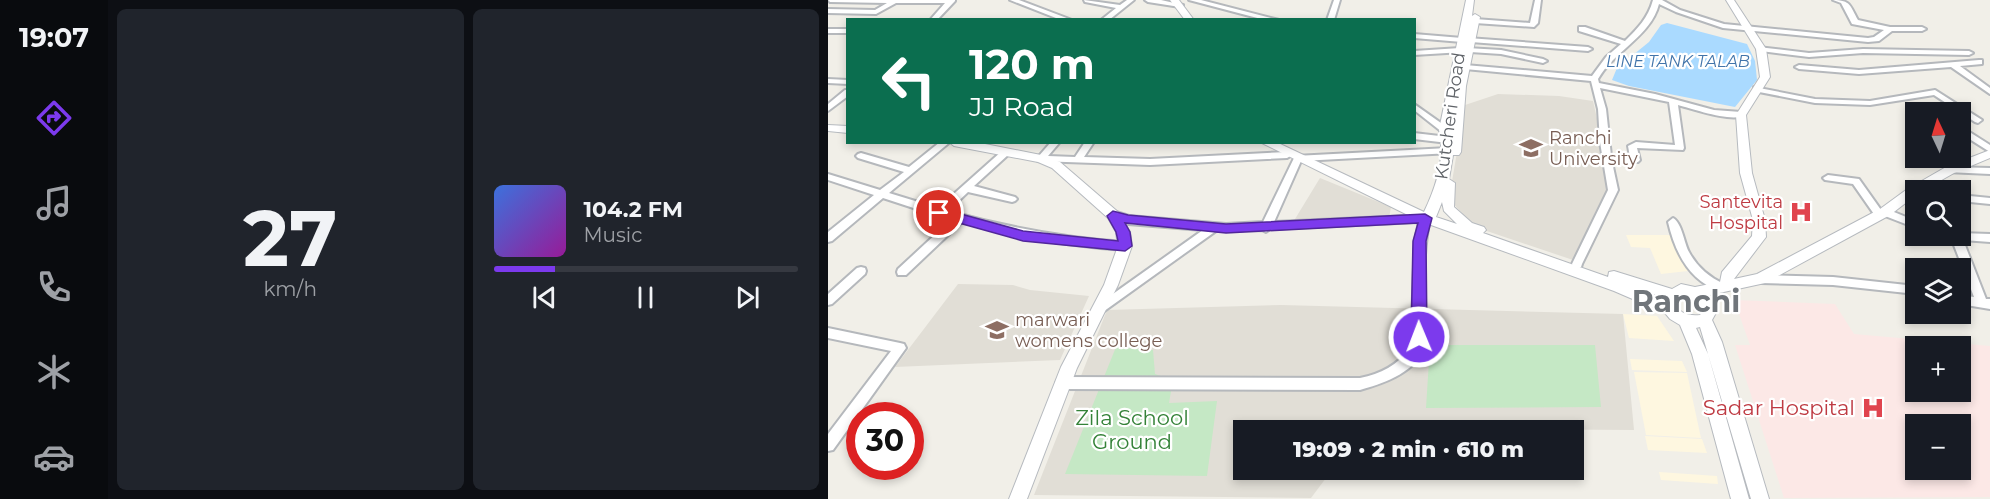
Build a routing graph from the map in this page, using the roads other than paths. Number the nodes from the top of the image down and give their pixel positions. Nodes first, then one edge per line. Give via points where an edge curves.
1 (830, 0) edge
2 (952, 0) edge
3 (1013, 0) edge
4 (1131, 0) edge
5 (1148, 0) edge
6 (1192, 0) edge
7 (1337, 0) edge
8 (1470, 0) edge
9 (1476, 0) edge
10 (1538, 0) edge
11 (1657, 0) edge
12 (1730, 0) edge
13 (1836, 0) edge
14 (1088, 1) edge
15 (1207, 1) edge
16 (893, 2) junction
17 (1177, 3) edge
18 (1121, 7) junction
19 (828, 11) edge
20 (935, 18) edge
21 (1063, 18) edge
22 (1107, 18) edge
23 (1188, 18) edge
24 (1269, 18) edge
25 (1331, 18) edge
26 (1475, 21) junction
27 (1582, 29) dead end
28 (1890, 29) junction
29 (1922, 29) dead end
30 (1748, 30) junction
31 (828, 31) edge
32 (846, 31) edge
33 (1416, 36) edge
34 (1625, 43) junction
35 (1466, 45) junction
36 (1588, 49) dead end
37 (1761, 49) junction
38 (1969, 52) dead end
39 (1416, 53) edge
40 (1543, 61) dead end
41 (1978, 62) dead end
42 (1954, 65) junction
43 (1465, 67) junction
44 (1799, 67) dead end
45 (1990, 80) edge
46 (828, 81) edge
47 (1594, 81) junction
48 (846, 82) edge
49 (1977, 82) junction
50 (1757, 89) junction
51 (1990, 92) edge
52 (846, 94) edge
53 (1673, 100) junction
54 (1950, 102) edge
55 (828, 108) edge
56 (1416, 108) edge
57 (1741, 115) junction
58 (1971, 115) edge
59 (1971, 121) edge
60 (828, 128) edge
61 (846, 130) edge
62 (1416, 136) edge
63 (1971, 136) edge
64 (1447, 140) junction
65 (1416, 143) edge
66 (943, 144) edge
67 (974, 144) edge
68 (1054, 144) edge
69 (1089, 144) edge
70 (1269, 144) edge
71 (1408, 144) edge
72 (993, 146) edge
73 (1990, 149) edge
74 (1005, 153) junction
75 (1990, 154) edge
76 (861, 156) dead end
77 (1292, 156) junction
78 (1041, 159) junction
79 (1607, 159) junction
80 (1078, 160) junction
81 (909, 170) junction
82 (1950, 170) junction
83 (1990, 171) edge
84 (828, 177) edge
85 (1828, 178) dead end
86 (1935, 180) edge
87 (967, 188) junction
88 (881, 194) junction
89 (1012, 199) dead end
90 (1905, 199) edge
91 (1971, 199) edge
92 (1987, 201) edge
93 (1990, 211) edge
94 (939, 213) junction
95 (1882, 214) junction
96 (1113, 216) junction
97 (958, 219) junction
98 (1432, 220) junction
99 (1905, 221) edge
100 (1673, 222) dead end
101 (828, 224) edge
102 (841, 226) junction
103 (1213, 228) junction
104 (1266, 228) junction
105 (1971, 237) edge
106 (828, 238) edge
107 (1990, 238) edge
108 (1125, 246) junction
109 (1960, 246) edge
110 (1577, 264) junction
111 (861, 271) dead end
112 (902, 272) dead end
113 (1760, 279) junction
114 (1721, 287) junction
115 (1905, 289) edge
116 (1695, 293) junction
117 (828, 301) edge
118 (1670, 301) junction
119 (1971, 301) edge
120 (1986, 303) edge
121 (1100, 309) junction
122 (1707, 313) junction
123 (1686, 321) junction
124 (828, 333) edge
125 (1062, 382) junction
126 (828, 445) edge
127 (1018, 499) edge
128 (1740, 499) edge
129 (1760, 499) edge

1 - 16 street
2 - 16 street
2 - 20 street
3 - 21 street
4 - 18 street
5 - 17 street
6 - 15 street
7 - 25 street
8 - 35 main road, Kutcheri Road
9 - 26 main road
10 - 26 street via 1531,25
11 - 30 street via 1712,24
11 - 34 street via 1648,20
12 - 30 main road
13 - 28 street via 1844,2 1855,22
14 - 18 street
15 - 24 street
16 - 19 street via 876,12
17 - 23 main road
18 - 22 street
26 - 35 main road
27 - 34 street
28 - 29 street
28 - 30 street via 1868,40
30 - 37 main road
31 - 32 street
33 - 35 street
34 - 47 street via 1597,72
35 - 36 street
35 - 39 street
35 - 40 street
35 - 43 main road
35 - 64 main road, Kutcheri Road
37 - 38 street via 1809,55
37 - 50 main road via 1765,77
41 - 42 street
42 - 44 street via 1859,72
42 - 49 street
43 - 47 street
43 - 110 main road via 1448,208 1467,226
45 - 49 street
46 - 48 street
47 - 53 street
47 - 79 street via 1602,109
49 - 51 street
50 - 54 street via 1815,101 1870,103 1935,92
50 - 57 main road
52 - 55 street
53 - 57 street
53 - 79 street via 1680,147 1636,144 1632,146 1635,160
56 - 64 street
57 - 114 main road via 1746,173 1759,220 1759,237
58 - 59 street via 1978,120
60 - 61 main road
62 - 64 street
63 - 73 street
64 - 65 street
64 - 98 main road, Kutcheri Road
66 - 81 street
67 - 72 main road
68 - 78 street
69 - 80 street
70 - 77 main road
71 - 77 street
72 - 74 main road
74 - 78 main road
74 - 87 street
75 - 82 main road
76 - 81 street
77 - 80 street via 1150,162
77 - 98 main road
77 - 104 street
78 - 80 street
78 - 96 main road via 1063,170
79 - 110 street via 1613,190
81 - 88 street
82 - 83 street
82 - 86 main road
84 - 88 street
85 - 95 street via 1856,181
87 - 89 street
87 - 94 street
88 - 94 street
88 - 102 street
90 - 95 main road
91 - 92 street
92 - 93 street
94 - 97 street
95 - 99 street
95 - 113 main road
96 - 103 street
96 - 108 main road via 1123,232
97 - 108 street via 1023,236
97 - 112 street
98 - 104 street
98 - 118 main road via 1618,287
98 - 125 street via 1419,241 1417,350 1384,378 1360,384
100 - 114 street via 1688,260 1701,278
101 - 102 street
102 - 106 street
103 - 104 street
103 - 121 street
105 - 107 street
108 - 121 main road
109 - 120 street
110 - 118 main road
111 - 117 street
113 - 114 main road
113 - 115 street
114 - 116 main road
114 - 122 main road
116 - 118 main road via 1681,290
116 - 122 main road
118 - 123 main road
119 - 120 street
121 - 125 main road
122 - 123 main road
122 - 129 main road
123 - 128 main road via 1700,354
124 - 126 street via 900,348
125 - 127 main road

